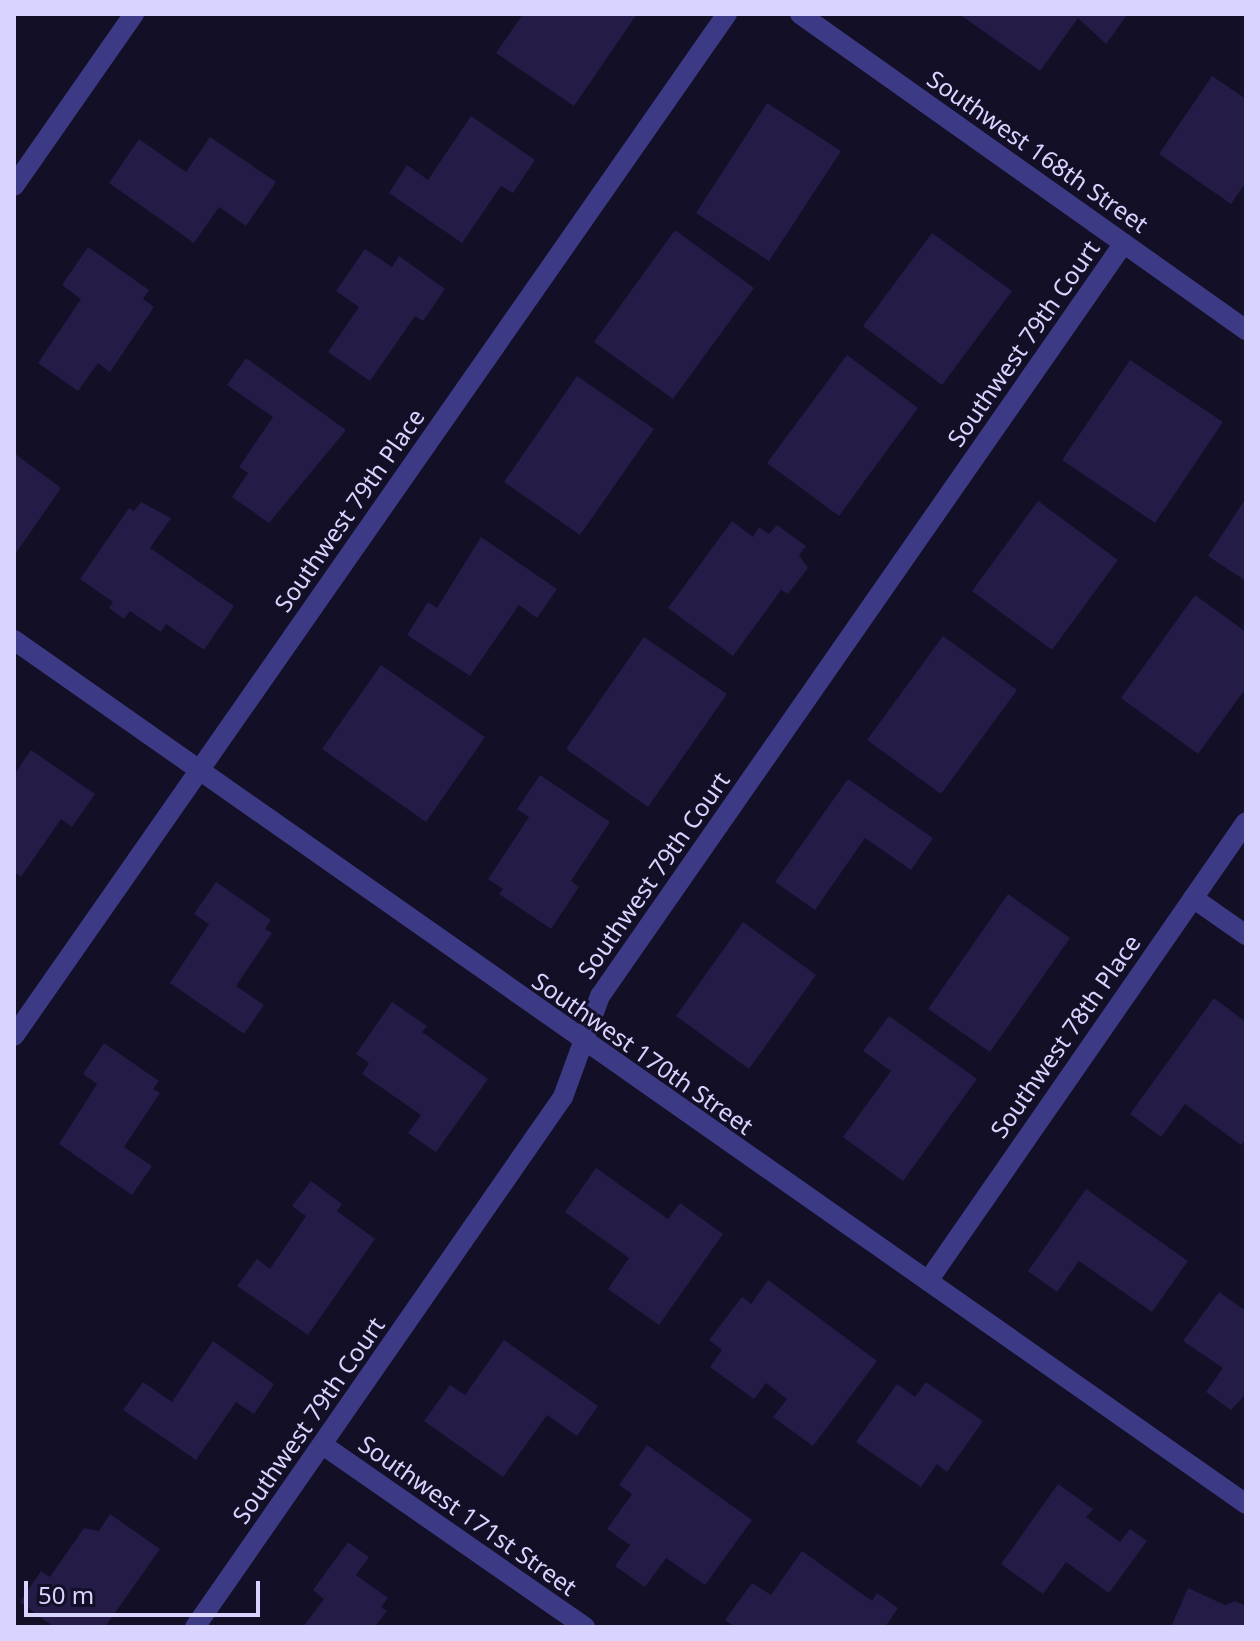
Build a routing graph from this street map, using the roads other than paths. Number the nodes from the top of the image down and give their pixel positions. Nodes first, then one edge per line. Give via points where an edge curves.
1 (134, 14) edge
2 (727, 14) edge
3 (800, 14) edge
4 (14, 186) edge
5 (1124, 243) junction
6 (1246, 330) edge
7 (14, 640) edge
8 (197, 772) junction
9 (1246, 822) edge
10 (1193, 898) junction
11 (1246, 935) edge
12 (14, 1036) edge
13 (582, 1043) junction
14 (928, 1281) junction
15 (323, 1445) junction
16 (1246, 1504) edge
17 (195, 1627) edge
18 (585, 1627) edge

1 - 4 street
2 - 8 street, Southwest 79th Place
3 - 5 street, Southwest 168th Street
5 - 6 street, Southwest 168th Street
5 - 13 street, Southwest 79th Court via 600,996
7 - 8 street, Southwest 170th Street
8 - 12 street, Southwest 79th Place
8 - 13 street, Southwest 170th Street
9 - 10 street, Southwest 78th Place
10 - 11 street
10 - 14 street, Southwest 78th Place
13 - 14 street, Southwest 170th Street
13 - 15 street, Southwest 79th Court via 563,1097
14 - 16 street, Southwest 170th Street
15 - 17 street, Southwest 79th Court
15 - 18 street, Southwest 171st Street

